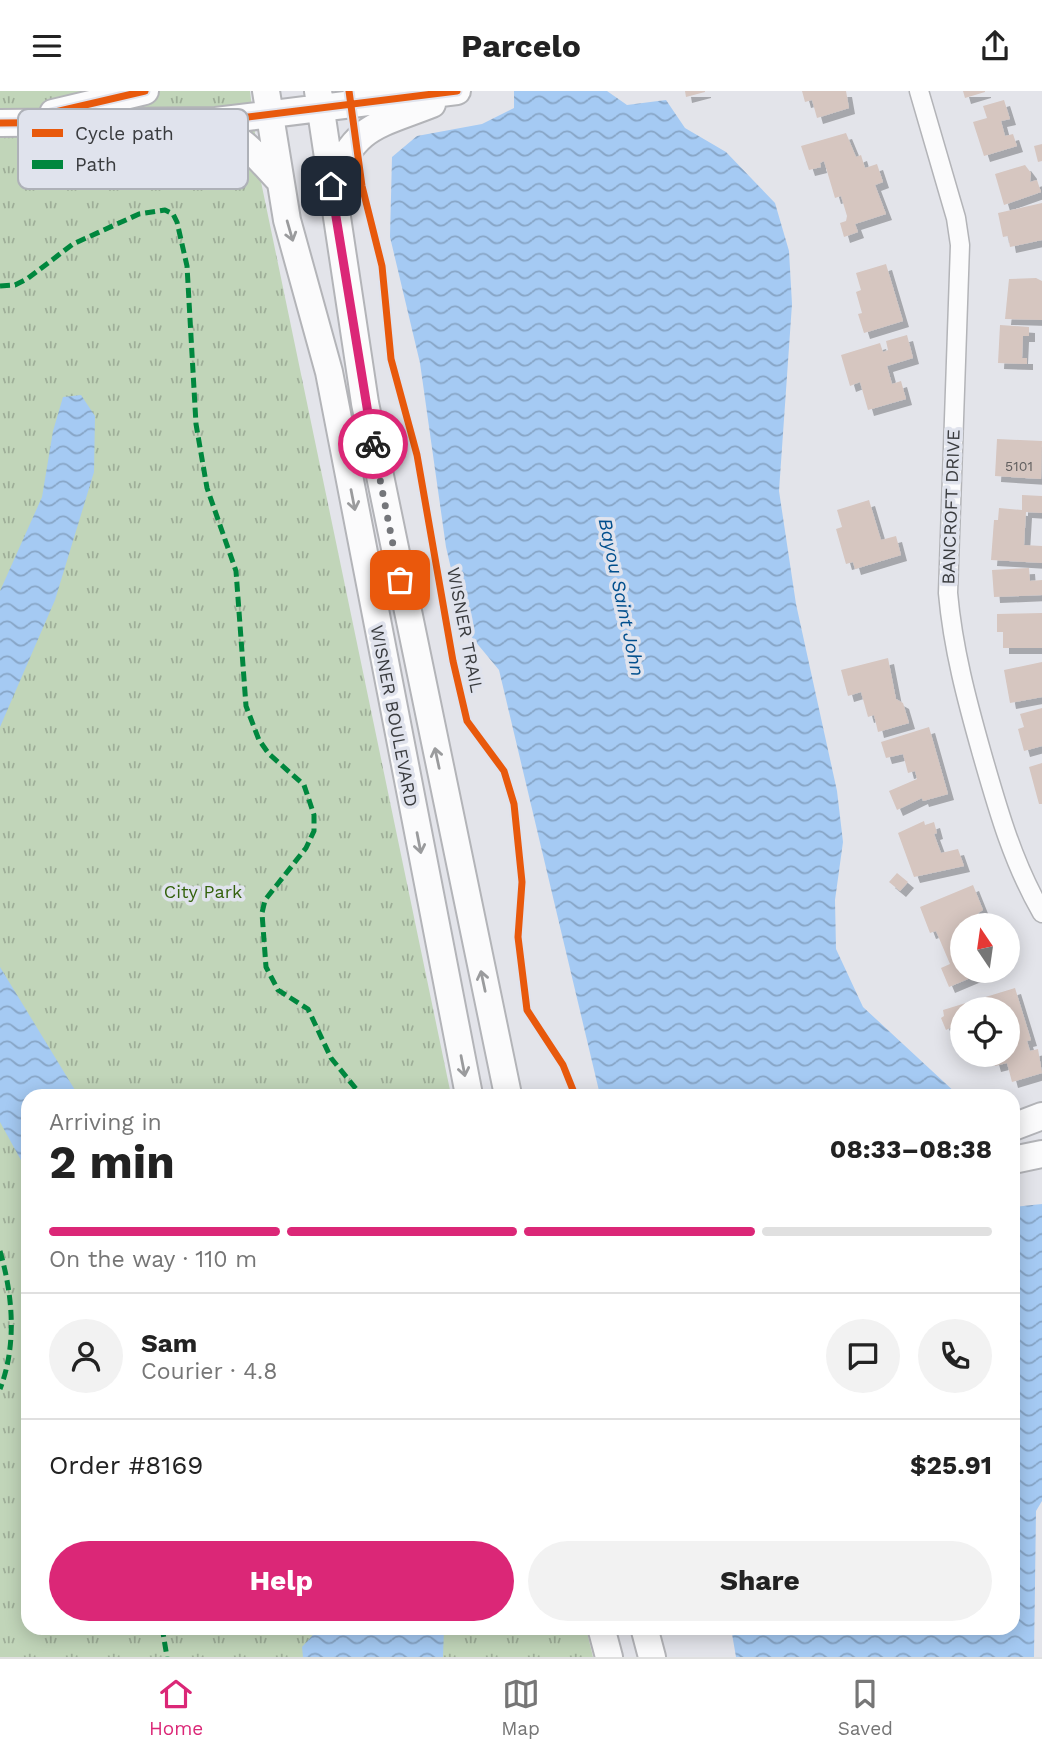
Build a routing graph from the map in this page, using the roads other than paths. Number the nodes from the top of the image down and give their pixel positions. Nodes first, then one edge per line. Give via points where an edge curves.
1 (145, 91) edge
2 (457, 91) edge
3 (467, 91) edge
4 (919, 91) edge
5 (319, 99) edge
6 (268, 103) edge
7 (66, 109) edge
8 (247, 109) edge
9 (248, 145) edge
10 (279, 180) junction
11 (331, 186) junction
12 (1042, 913) edge
13 (468, 1089) edge
14 (507, 1089) edge
15 (1042, 1116) edge
16 (1020, 1125) edge
17 (1042, 1154) edge
18 (1020, 1159) edge
19 (603, 1635) edge
20 (646, 1635) edge
21 (609, 1657) edge
22 (652, 1657) edge

1 - 7 street
2 - 5 street
3 - 11 street via 355,138
4 - 12 street, BANCROFT DRIVE via 960,246 948,593 951,632 1010,847
5 - 6 street
5 - 11 street, WISNER BOULEVARD
6 - 8 street
6 - 10 street, WISNER BOULEVARD
9 - 10 street
10 -> 13 street, WISNER BOULEVARD via 286,221 329,372
14 -> 11 street, WISNER BOULEVARD via 365,403
15 - 16 street
17 - 18 street
19 - 21 street
20 - 22 street

